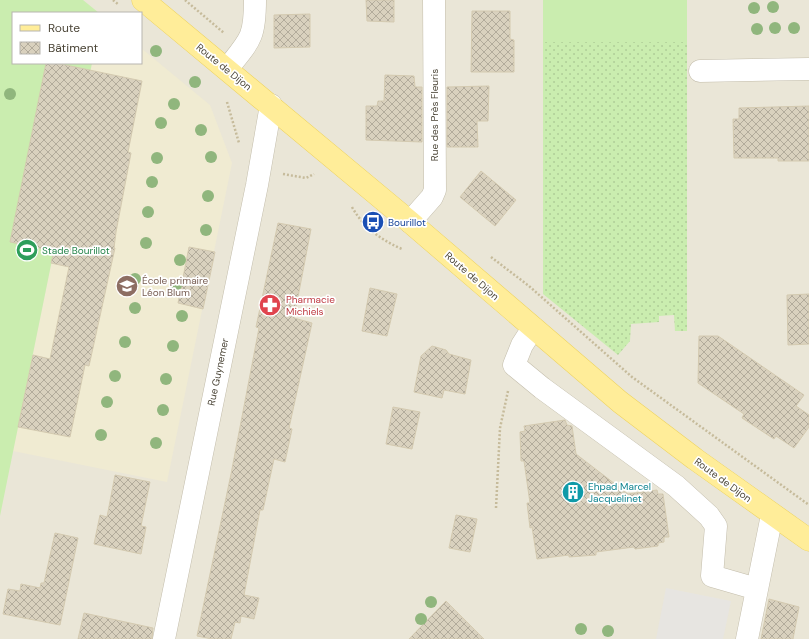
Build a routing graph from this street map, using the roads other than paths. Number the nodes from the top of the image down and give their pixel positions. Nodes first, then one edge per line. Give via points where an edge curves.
1 (143, 0) edge
2 (255, 0) edge
3 (434, 0) edge
4 (227, 69) junction
5 (809, 69) edge
6 (700, 71) dead end
7 (271, 105) junction
8 (410, 222) junction
9 (533, 328) junction
10 (772, 514) junction
11 (809, 540) edge
12 (757, 589) junction
13 (164, 639) edge
14 (747, 639) edge

1 - 4 main road, Route de Dijon
2 - 4 street via 254,30
3 - 8 street, Rue des Près Fleuris via 435,190
4 - 7 main road, Route de Dijon
5 - 6 street
7 - 8 main road, Route de Dijon
7 - 13 street, Rue Guynemer
8 - 9 main road, Route de Dijon
9 - 10 main road, Route de Dijon via 620,402
9 - 12 street via 514,365 676,486 709,516 716,526 712,576
10 - 11 main road, Route de Dijon
10 - 12 street
12 - 14 street

